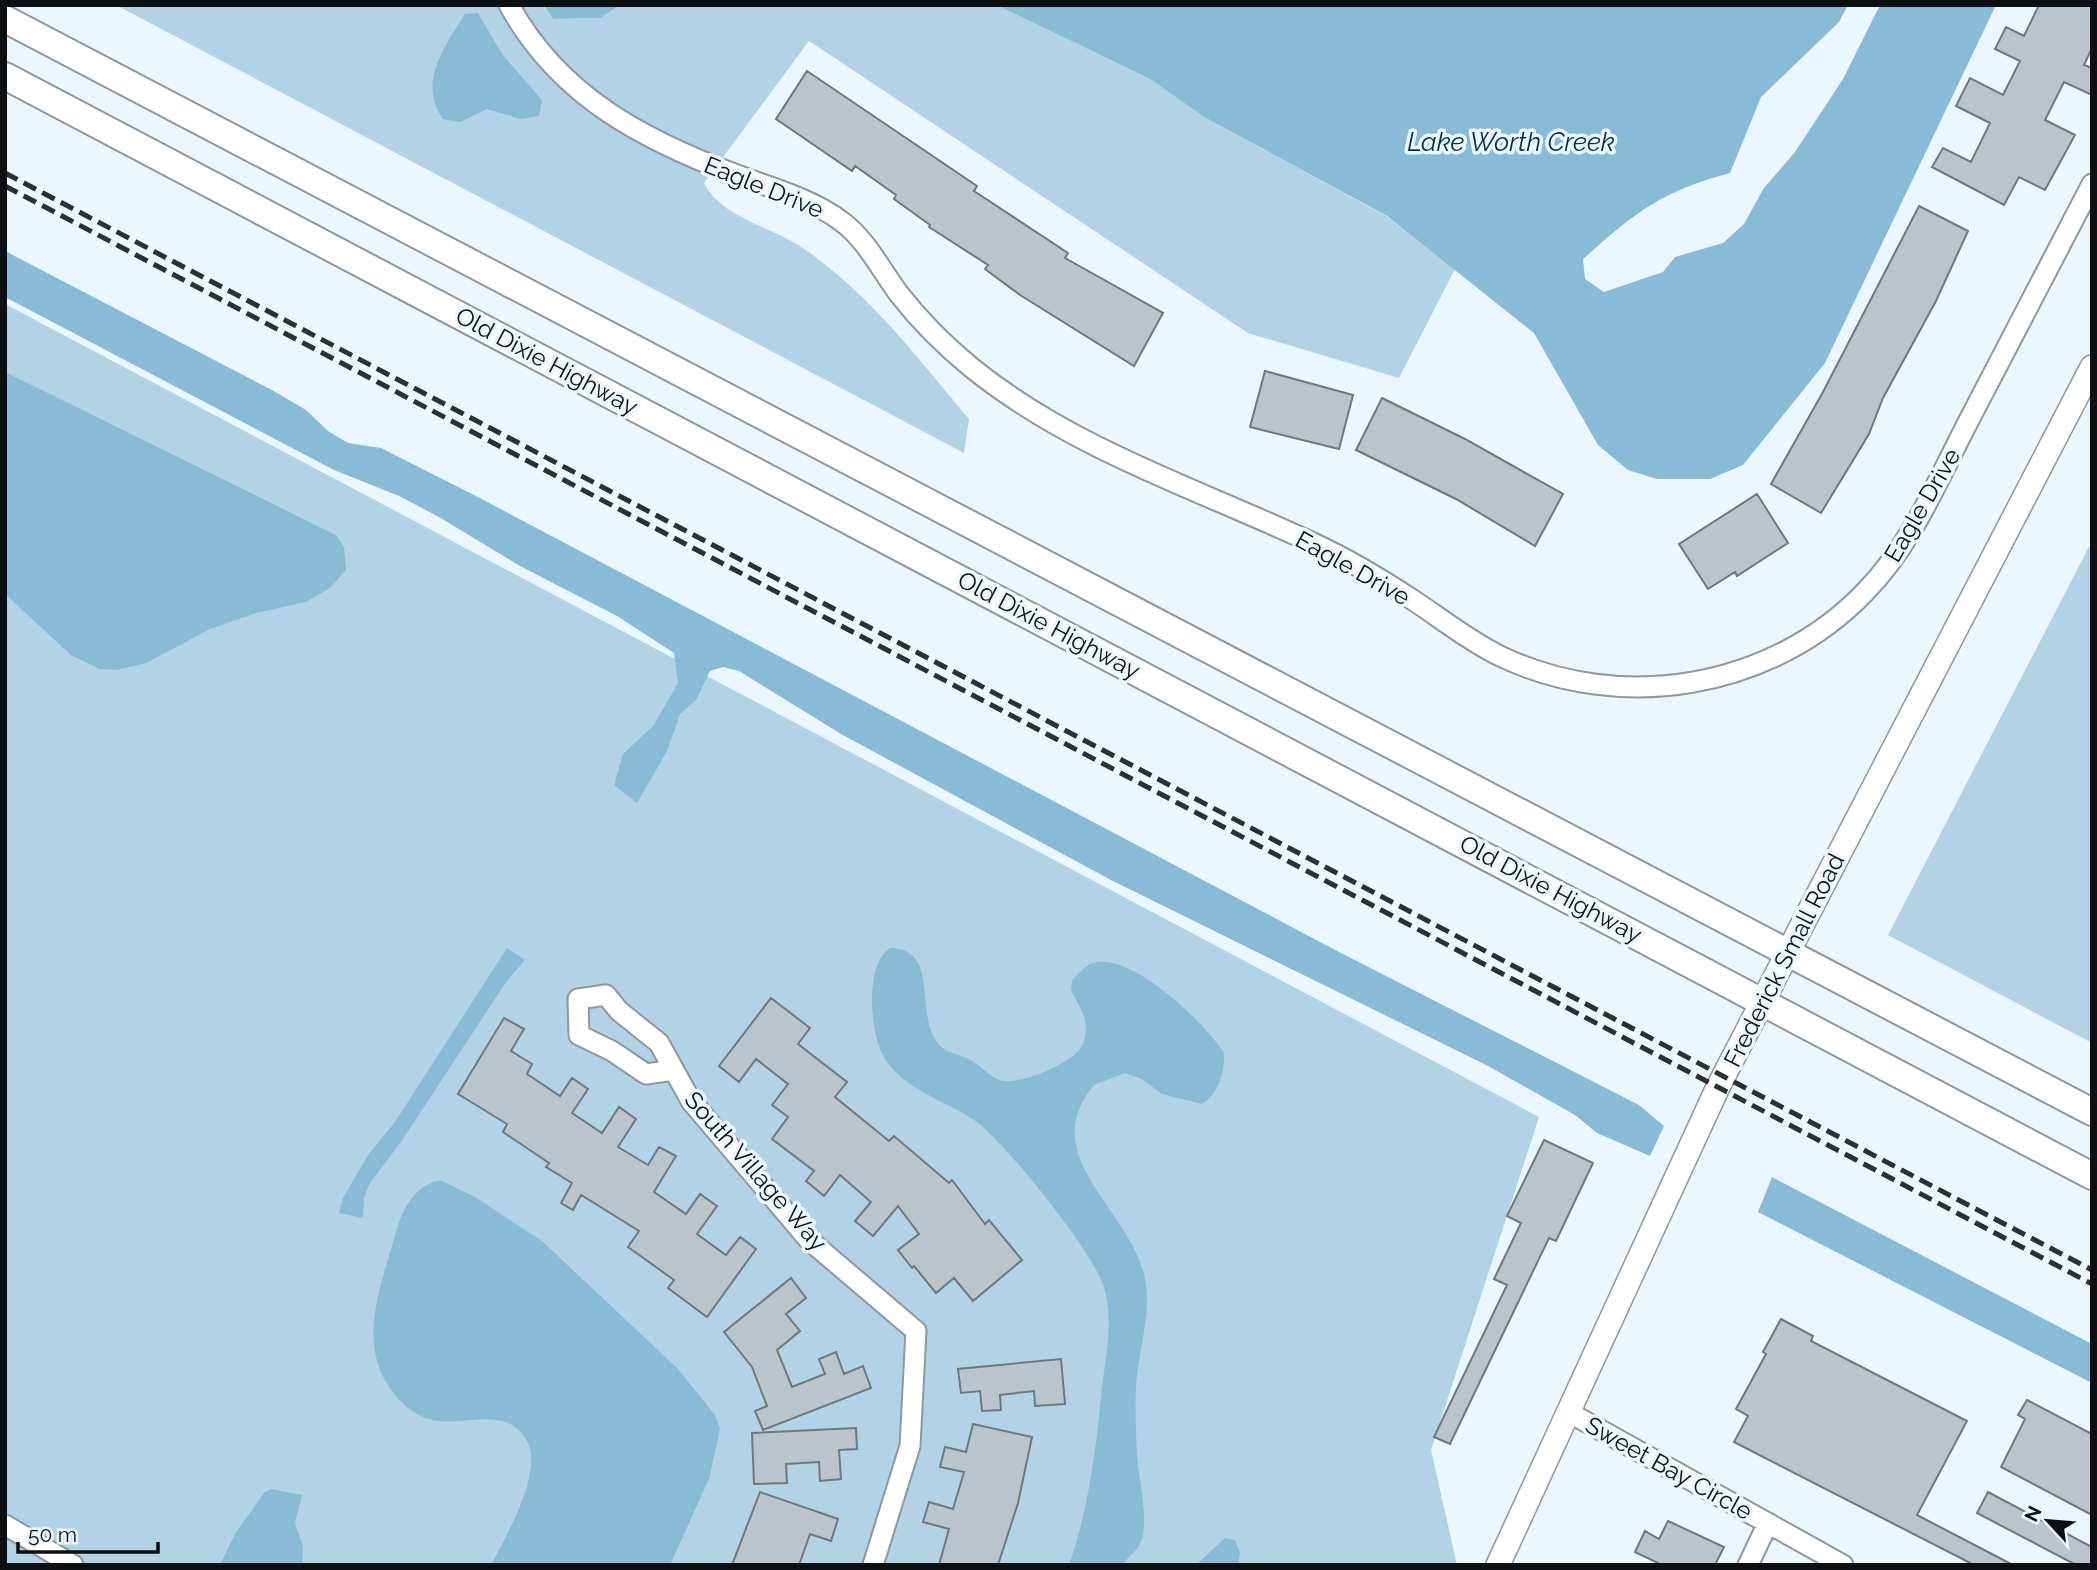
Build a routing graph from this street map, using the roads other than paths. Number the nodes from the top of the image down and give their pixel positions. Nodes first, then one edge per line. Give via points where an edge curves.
1 (509, 5) edge
2 (5, 19) edge
3 (5, 76) edge
4 (2092, 184) edge
5 (2092, 367) edge
6 (1787, 952) junction
7 (1762, 1003) junction
8 (674, 1070) junction
9 (2092, 1112) edge
10 (2092, 1176) edge
11 (1570, 1413) junction
12 (1768, 1523) junction
13 (5, 1525) edge
14 (73, 1565) edge
15 (873, 1565) edge
16 (1498, 1565) edge
17 (1748, 1565) edge
18 (1843, 1565) edge

1 - 4 street, Eagle Drive via 521,28 561,74 592,102 645,137 839,218 942,342 997,387 1061,428 1359,566 1502,657 1596,685 1684,685 1765,662 1806,640 1867,590 1910,535
2 - 6 main road, Old Dixie Highway
3 - 7 main road, Old Dixie Highway
5 - 6 street, Frederick Small Road
6 - 7 street, Frederick Small Road
6 - 9 main road, Old Dixie Highway
7 - 10 main road, Old Dixie Highway
7 - 11 street, Frederick Small Road via 1718,1087
8 - 8 street, South Village Way via 659,1043 606,995 578,999 579,1035 646,1073
8 - 15 street, South Village Way via 691,1101 809,1240 916,1331 910,1446
11 - 12 street, Sweet Bay Circle
11 - 16 street, Frederick Small Road
12 - 17 street, Sweet Bay Circle
12 - 18 street, Sweet Bay Circle
13 - 14 street

